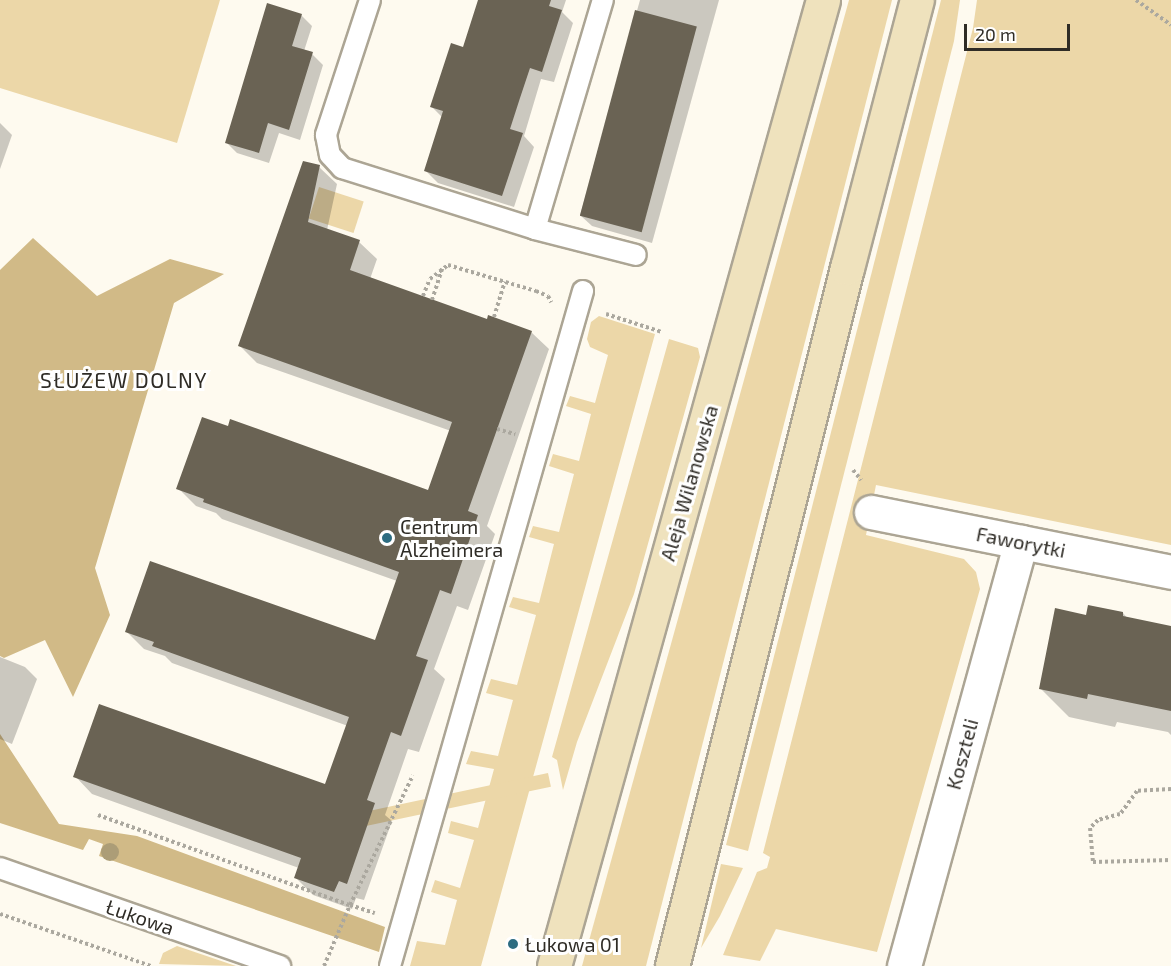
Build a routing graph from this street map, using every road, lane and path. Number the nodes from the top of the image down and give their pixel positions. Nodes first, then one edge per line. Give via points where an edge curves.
1 (370, 0) edge
2 (603, 0) edge
3 (823, 0) edge
4 (917, 0) edge
5 (1136, 0) edge
6 (1171, 25) edge
7 (535, 229) junction
8 (636, 255) dead end
9 (442, 268) junction
10 (505, 282) junction
11 (583, 291) dead end
12 (423, 296) dead end
13 (432, 300) dead end
14 (554, 306) dead end
15 (601, 313) dead end
16 (494, 317) dead end
17 (662, 332) dead end
18 (497, 429) dead end
19 (521, 436) dead end
20 (871, 512) dead end
21 (1021, 542) junction
22 (1171, 572) edge
23 (417, 767) dead end
24 (1171, 789) edge
25 (98, 815) dead end
26 (1171, 860) edge
27 (0, 868) edge
28 (350, 906) junction
29 (0, 914) edge
30 (151, 966) edge
31 (280, 966) edge
32 (324, 966) edge
33 (390, 966) edge
34 (554, 966) edge
35 (672, 966) edge
36 (904, 966) edge

1 - 7 lane via 326,135 330,155 342,168
2 - 7 lane
3 - 34 main road, Aleja Wilanowska
4 - 35 main road
5 - 6 path
7 - 8 lane
9 - 10 path via 448,265
9 - 12 path via 430,279
9 - 13 path
10 - 14 path via 548,296
10 - 16 path
11 - 33 lane
15 - 17 path
18 - 19 path
20 - 21 street, Faworytki
21 - 22 street, Faworytki
21 - 36 street, Koszteli
23 - 28 path
24 - 26 path via 1137,791 1120,814 1098,820 1090,828 1093,862
25 - 28 path
27 - 31 lane, Łukowa
28 - 32 path
29 - 30 path

